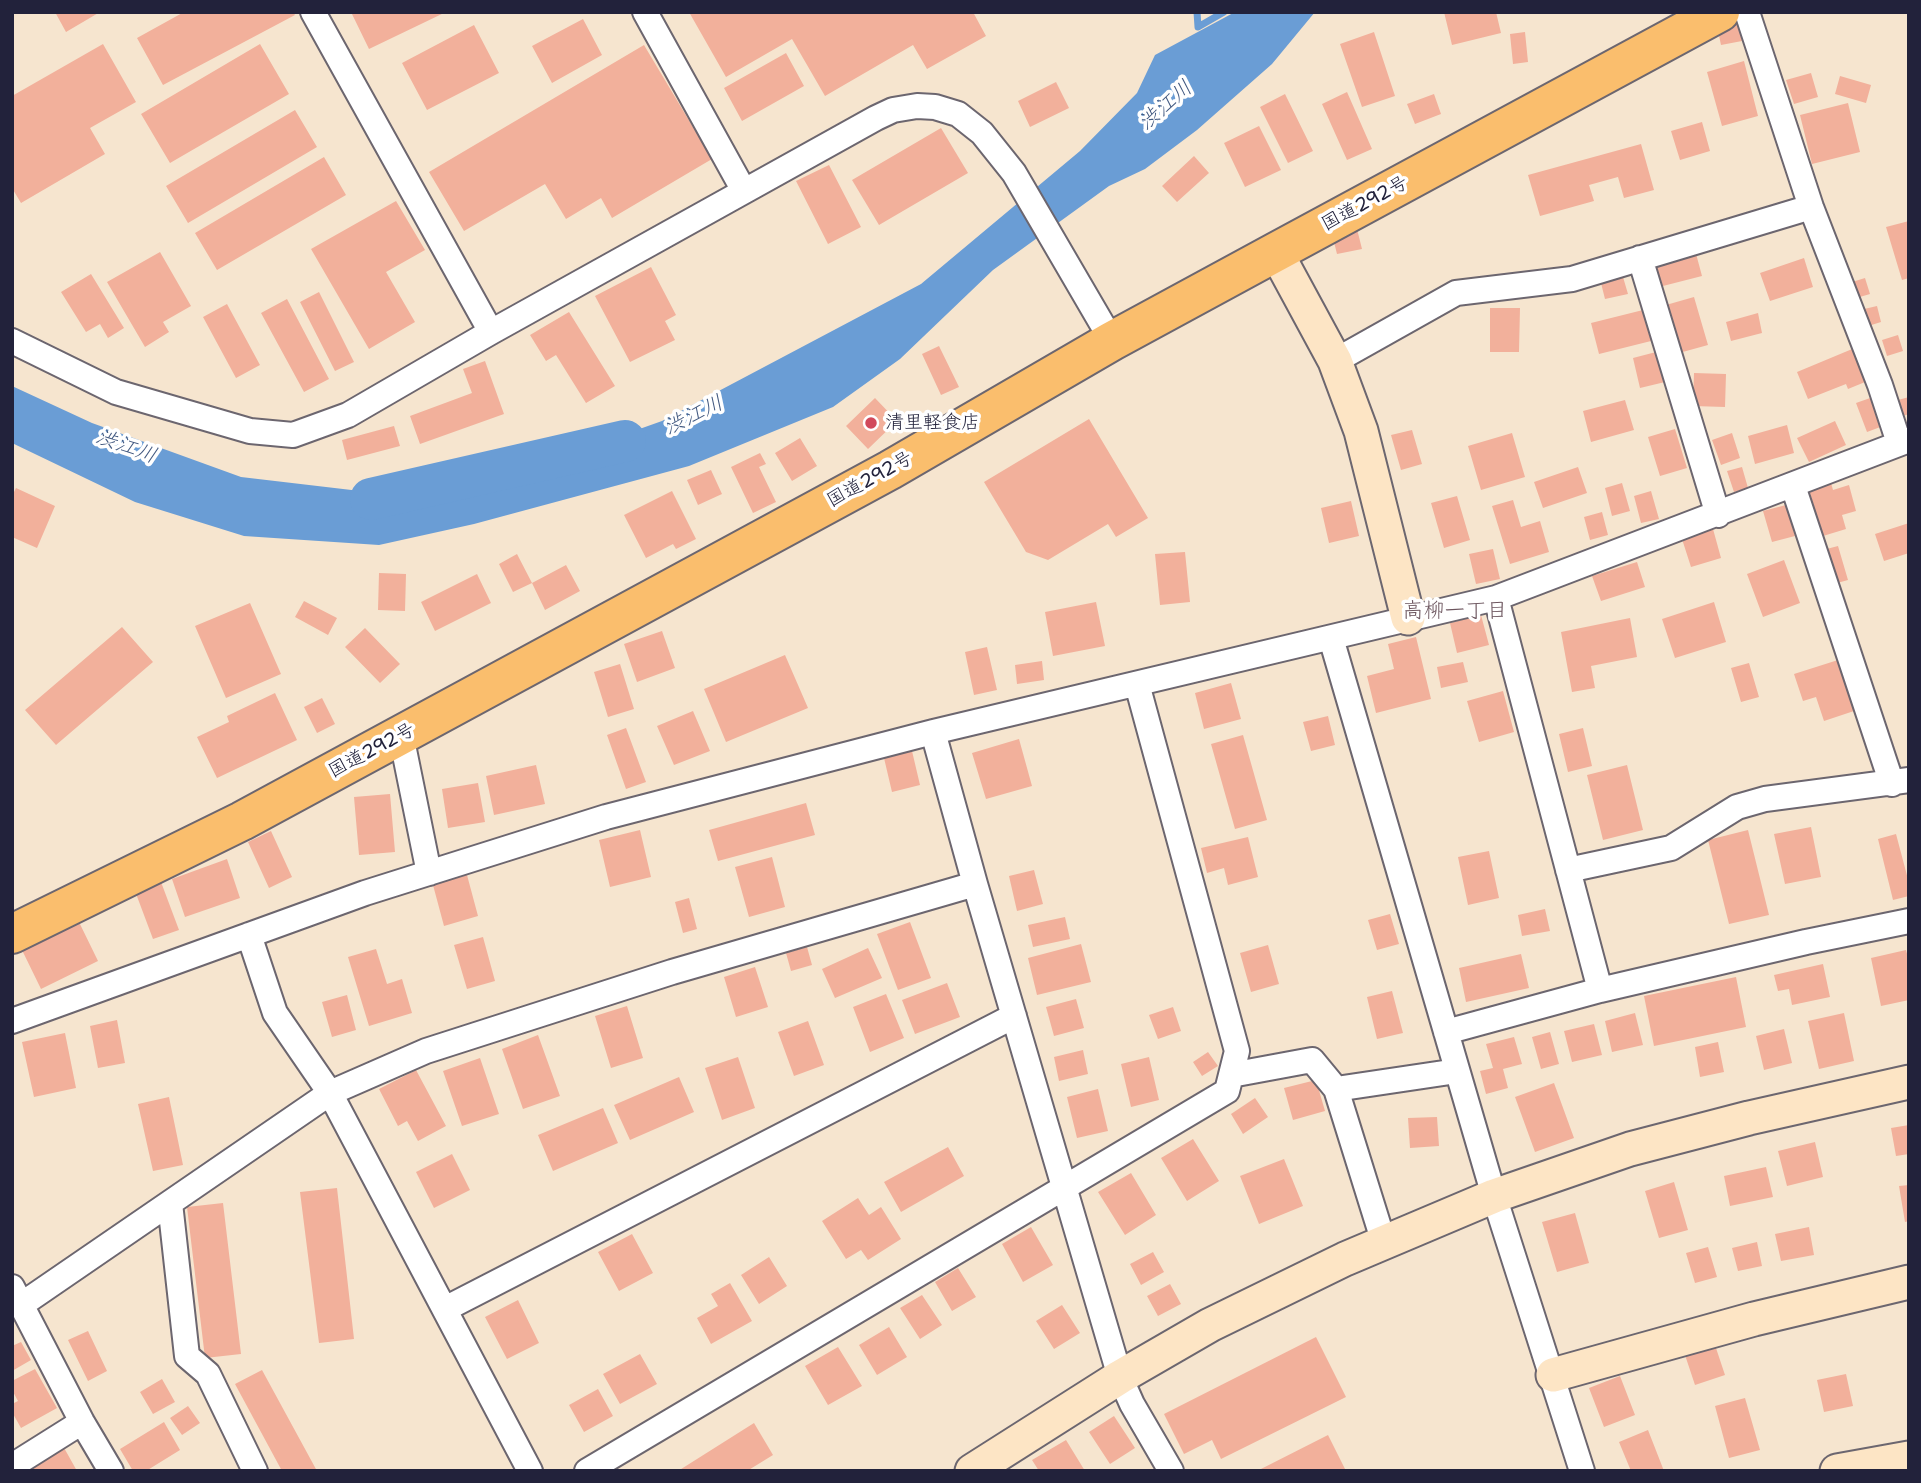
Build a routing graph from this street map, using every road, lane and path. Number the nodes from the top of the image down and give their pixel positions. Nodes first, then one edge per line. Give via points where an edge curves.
1 (313, 12) edge
2 (645, 12) edge
3 (1720, 12) edge
4 (1747, 12) edge
5 (744, 191) junction
6 (1811, 207) junction
7 (1276, 252) junction
8 (1640, 258) junction
9 (491, 332) junction
10 (12, 341) edge
11 (1112, 341) junction
12 (1335, 360) junction
13 (1904, 442) edge
14 (1793, 486) junction
15 (1718, 515) junction
16 (1496, 598) junction
17 (1408, 618) junction
18 (1331, 638) junction
19 (1137, 684) junction
20 (933, 732) junction
21 (401, 735) junction
22 (1900, 782) edge
23 (1568, 870) junction
24 (429, 873) junction
25 (975, 884) junction
26 (1909, 921) edge
27 (12, 934) edge
28 (249, 935) junction
29 (1600, 990) junction
30 (1014, 1016) junction
31 (12, 1021) edge
32 (1446, 1032) junction
33 (1457, 1071) junction
34 (1231, 1074) junction
35 (1909, 1083) edge
36 (1336, 1089) junction
37 (330, 1093) junction
38 (1065, 1187) junction
39 (1494, 1196) junction
40 (170, 1203) junction
41 (1384, 1243) junction
42 (1909, 1282) edge
43 (16, 1296) edge
44 (445, 1310) junction
45 (1553, 1375) junction
46 (1120, 1377) junction
47 (82, 1422) junction
48 (1909, 1458) edge
49 (12, 1466) edge
50 (111, 1471) edge
51 (255, 1471) edge
52 (530, 1471) edge
53 (587, 1471) edge
54 (972, 1471) edge
55 (1171, 1471) edge
56 (1582, 1471) edge
57 (1838, 1471) edge

1 - 9 street
2 - 5 street
3 - 7 highway, 国道292号
4 - 6 street
5 - 9 street
5 - 11 street via 893,110 935,107 958,114 982,133 1014,173
6 - 8 street
6 - 13 street
7 - 11 highway, 国道292号
7 - 12 street
8 - 12 street via 1572,279 1457,293
8 - 15 street
9 - 10 street via 348,415 293,435 250,431 116,392
11 - 21 highway, 国道292号 via 890,470
12 - 17 street via 1361,431
13 - 14 street
14 - 15 street
14 - 22 street
15 - 16 street
16 - 17 street
16 - 23 street
17 - 18 street
18 - 19 street
18 - 32 street
19 - 20 street
19 - 34 street via 1237,1051
20 - 24 street via 606,817
20 - 25 street
21 - 24 street
21 - 27 highway, 国道292号 via 242,821
22 - 23 street via 1746,804 1671,848
23 - 29 street
24 - 28 street
25 - 30 street
25 - 37 street via 672,972 426,1051
26 - 29 street
28 - 31 street
28 - 37 street via 275,1013
29 - 32 street
30 - 38 street
30 - 44 street
32 - 33 street
33 - 36 street
33 - 39 street
34 - 36 street via 1312,1060
34 - 38 street via 1227,1091
35 - 39 street via 1630,1149
36 - 41 street
37 - 40 street
37 - 44 street
38 - 46 street
38 - 53 street
39 - 41 street
39 - 45 street
40 - 43 street
40 - 51 street via 187,1356 208,1374
41 - 46 street via 1210,1325
42 - 45 street
43 - 47 street
44 - 52 street
45 - 56 street
46 - 54 street
46 - 55 street
47 - 49 street
47 - 50 street
48 - 57 street

